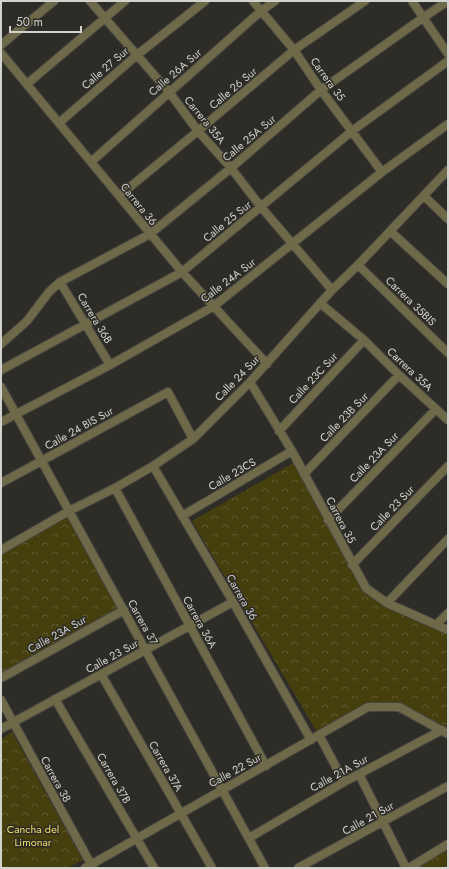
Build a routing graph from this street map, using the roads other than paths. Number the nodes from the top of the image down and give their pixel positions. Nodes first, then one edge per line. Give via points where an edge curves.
1 (54, 1) edge
2 (90, 1) edge
3 (125, 1) edge
4 (205, 1) edge
5 (253, 1) edge
6 (275, 1) edge
7 (365, 1) edge
8 (412, 1) edge
9 (448, 1) edge
10 (261, 11) junction
11 (424, 17) junction
12 (104, 18) junction
13 (1, 44) edge
14 (294, 50) junction
15 (1, 52) edge
16 (448, 54) edge
17 (137, 55) junction
18 (448, 61) edge
19 (27, 84) junction
20 (322, 90) junction
21 (169, 92) junction
22 (59, 123) junction
23 (448, 124) edge
24 (198, 131) junction
25 (352, 131) junction
26 (91, 162) junction
27 (231, 168) junction
28 (448, 170) edge
29 (382, 172) junction
30 (119, 196) junction
31 (424, 196) junction
32 (261, 207) junction
33 (448, 218) edge
34 (390, 231) junction
35 (150, 234) junction
36 (293, 244) junction
37 (358, 265) junction
38 (182, 272) junction
39 (60, 282) junction
40 (448, 284) edge
41 (332, 290) junction
42 (320, 303) junction
43 (214, 306) junction
44 (86, 323) junction
45 (364, 340) junction
46 (1, 344) edge
47 (448, 353) edge
48 (267, 364) junction
49 (110, 365) junction
50 (1, 370) edge
51 (400, 375) junction
52 (250, 382) junction
53 (1, 387) edge
54 (436, 409) junction
55 (16, 414) junction
56 (448, 420) edge
57 (1, 422) edge
58 (279, 431) junction
59 (193, 439) junction
60 (292, 452) junction
61 (42, 461) junction
62 (153, 466) junction
63 (448, 466) edge
64 (304, 474) junction
65 (1, 483) edge
66 (115, 488) junction
67 (70, 511) junction
68 (182, 516) junction
69 (328, 520) junction
70 (448, 539) edge
71 (1, 550) edge
72 (352, 565) junction
73 (233, 602) junction
74 (387, 603) junction
75 (124, 610) junction
76 (448, 613) edge
77 (189, 625) junction
78 (436, 625) junction
79 (448, 630) edge
80 (146, 649) junction
81 (101, 674) junction
82 (1, 678) edge
83 (55, 699) junction
84 (1, 700) edge
85 (13, 722) junction
86 (1, 729) edge
87 (445, 732) edge
88 (319, 735) junction
89 (311, 740) junction
90 (266, 766) junction
91 (359, 774) junction
92 (344, 782) junction
93 (448, 786) edge
94 (223, 790) junction
95 (180, 814) junction
96 (383, 822) junction
97 (249, 838) junction
98 (137, 839) junction
99 (448, 844) edge
100 (90, 867) edge
101 (154, 868) edge
102 (212, 868) edge
103 (265, 868) edge
104 (298, 868) edge
105 (407, 868) edge

1 - 13 street
2 - 12 street, Carrera 35A
3 - 12 street
4 - 17 street, Calle 27 Sur
5 - 10 street, Carrera 35
6 - 10 street, Calle 26A Sur
7 - 14 street, Calle 26 Sur
8 - 11 street
9 - 11 street, Calle 25A Sur
10 - 14 street, Carrera 35
10 - 21 street, Calle 26A Sur
11 - 16 street
11 - 20 street, Calle 25A Sur
12 - 17 street, Carrera 35A
12 - 19 street
14 - 20 street, Carrera 35
14 - 24 street, Calle 26 Sur
15 - 19 street, Carrera 36
17 - 21 street, Carrera 35A
17 - 22 street, Calle 27 Sur
18 - 25 street, Calle 25 Sur
19 - 22 street, Carrera 36
20 - 25 street, Carrera 35
20 - 27 street, Calle 25A Sur
21 - 24 street, Carrera 35A
21 - 26 street, Calle 26A Sur
22 - 26 street, Carrera 36
23 - 29 street, Calle 24A Sur
24 - 27 street, Carrera 35A
24 - 30 street, Calle 26 Sur
25 - 29 street, Carrera 35
25 - 32 street, Calle 25 Sur
26 - 30 street, Carrera 36
27 - 32 street, Carrera 35A
27 - 35 street, Calle 25A Sur
28 - 31 street, Calle 24 Sur
29 - 36 street, Calle 24A Sur
30 - 35 street, Carrera 36
31 - 33 street
31 - 34 street, Calle 24 Sur
32 - 36 street, Carrera 35A
32 - 38 street, Calle 25 Sur
34 - 37 street, Calle 24 Sur
34 - 40 street
35 - 38 street, Carrera 36
35 - 39 street, Calle 25A Sur
36 - 41 street, Carrera 35A
36 - 43 street, Calle 24A Sur
37 - 41 street, Calle 24 Sur
37 - 47 street, Carrera 35BIS
38 - 43 street, Carrera 36
38 - 44 street, Calle 25 Sur
39 - 44 street, Carrera 36B
39 - 46 street, Calle 25A Sur via 27,321
41 - 42 street, Calle 24 Sur
42 - 45 street, Carrera 35A
42 - 48 street, Calle 24 Sur
43 - 48 street, Carrera 36
43 - 49 street, Calle 24A Sur
44 - 49 street, Carrera 36B
44 - 50 street, Calle 25 Sur
45 - 51 street, Carrera 35A
45 - 58 street, Calle 23C Sur
48 - 52 street, Calle 24 Sur
49 - 55 street, Calle 24A Sur
51 - 54 street, Carrera 35A
51 - 64 street, Calle 23B Sur
52 - 58 street, Carrera 35
52 - 59 street, Calle 24 Sur
53 - 55 street, Carrera 37
54 - 56 street, Carrera 35A
54 - 69 street, Calle 23A Sur
55 - 57 street, Calle 24A Sur
55 - 61 street, Carrera 37
58 - 60 street, Carrera 35
59 - 61 street, Calle 24 BIS Sur via 168,392
59 - 62 street, Calle 24 Sur
60 - 64 street, Carrera 35
60 - 68 street, Calle 23CS
61 - 65 street, Calle 24 BIS Sur
61 - 67 street, Carrera 37
62 - 66 street, Calle 24 Sur
62 - 68 street, Carrera 36
63 - 72 street, Calle 23 Sur
64 - 69 street, Carrera 35
66 - 67 street, Calle 24 Sur
66 - 77 street, Carrera 36A
67 - 71 street, Calle 24 Sur
67 - 75 street, Carrera 37
68 - 73 street, Carrera 36
69 - 72 street, Carrera 35
70 - 74 street
72 - 74 street, Carrera 35 via 366,588
73 - 77 street, Calle 23 Sur
73 - 89 street, Carrera 36
74 - 78 street, Carrera 35
75 - 80 street, Carrera 37
75 - 82 street, Calle 23A Sur
76 - 78 street
77 - 80 street, Calle 23 Sur
77 - 90 street, Carrera 36A
78 - 79 street, Carrera 35
80 - 81 street, Calle 23 Sur
80 - 94 street, Carrera 37
81 - 83 street, Calle 23 Sur
81 - 95 street, Carrera 37A
83 - 85 street, Calle 23 Sur
83 - 98 street, Carrera 37B
84 - 85 street, Carrera 38
85 - 86 street, Calle 23 Sur
85 - 100 street, Carrera 38
87 - 88 street, Calle 22 Sur via 399,707 368,707
87 - 91 street, Calle 21A Sur
88 - 89 street, Calle 22 Sur
88 - 92 street
89 - 90 street, Calle 22 Sur
90 - 94 street, Calle 22 Sur
91 - 92 street, Calle 21A Sur
91 - 96 street
92 - 97 street, Calle 21A Sur
93 - 96 street, Calle 21 Sur
94 - 95 street, Calle 22 Sur
94 - 97 street, Carrera 37
95 - 98 street, Calle 22 Sur
95 - 102 street, Carrera 37A
96 - 104 street, Calle 21 Sur
96 - 105 street
97 - 103 street, Carrera 37
98 - 100 street, Calle 22 Sur
98 - 101 street, Carrera 37B
99 - 105 street

